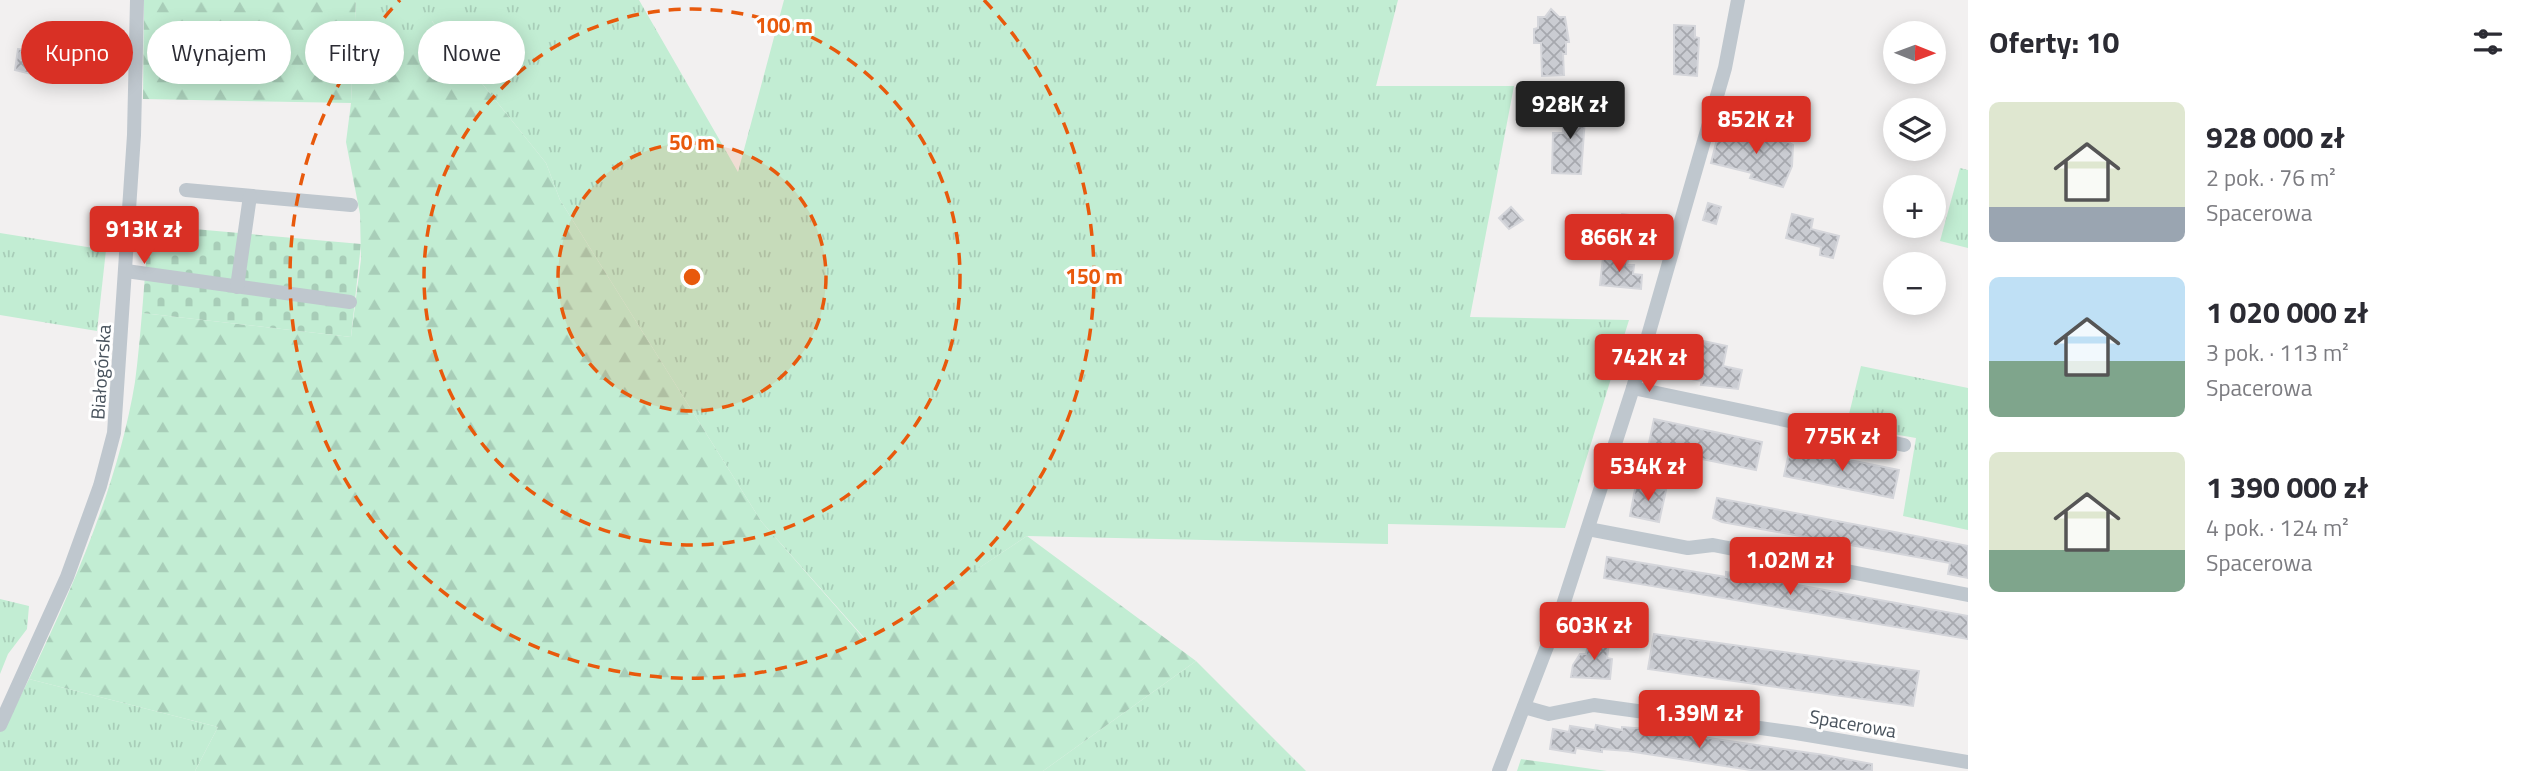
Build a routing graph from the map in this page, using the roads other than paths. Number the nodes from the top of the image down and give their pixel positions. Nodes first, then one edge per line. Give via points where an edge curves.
1 (137, 0) edge
2 (1738, 0) edge
3 (186, 190) dead end
4 (250, 196) junction
5 (351, 205) dead end
6 (126, 271) junction
7 (237, 287) junction
8 (350, 302) dead end
9 (1633, 388) junction
10 (1904, 445) dead end
11 (1588, 529) junction
12 (1968, 595) edge
13 (1524, 707) junction
14 (0, 725) edge
15 (1968, 762) edge
16 (1499, 771) edge

1 - 6 street, Białogórska
2 - 9 street via 1725,68
3 - 4 street
4 - 5 street
4 - 7 street
6 - 7 street
6 - 14 street, Białogórska via 118,405 109,455 67,577
7 - 8 street
9 - 10 street
9 - 11 street
11 - 12 street via 1688,548 1713,545
11 - 13 street
13 - 15 street, Spacerowa via 1549,714 1594,705
13 - 16 street

